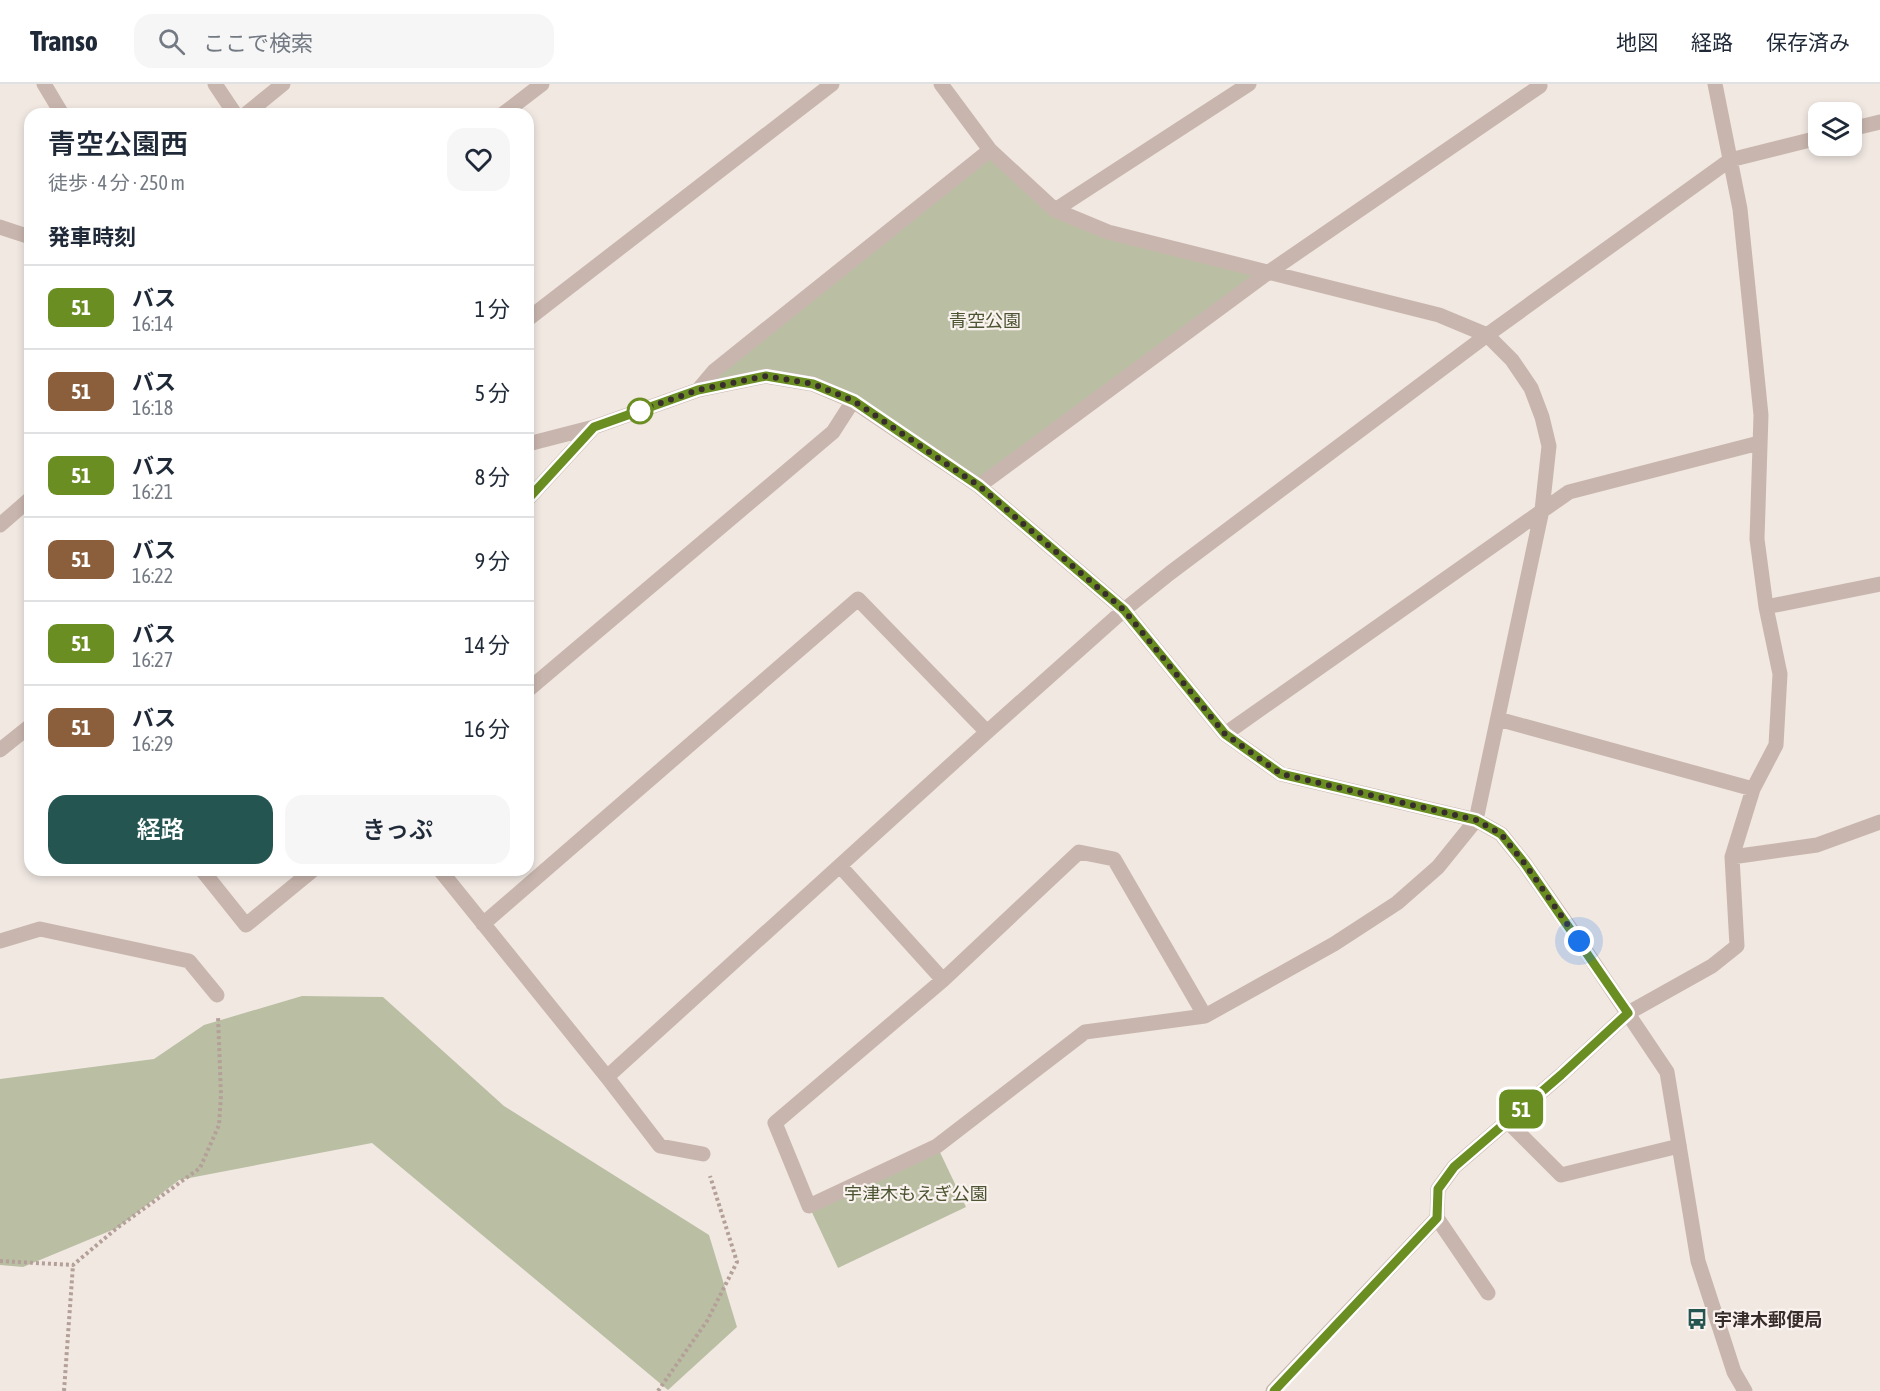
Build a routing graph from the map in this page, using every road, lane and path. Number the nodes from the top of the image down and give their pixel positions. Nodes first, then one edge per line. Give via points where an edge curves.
1 (44, 84) edge
2 (215, 84) edge
3 (283, 84) edge
4 (542, 84) edge
5 (832, 84) edge
6 (941, 84) edge
7 (1249, 84) edge
8 (1715, 84) edge
9 (1540, 85) edge
10 (58, 108) edge
11 (231, 108) edge
12 (253, 108) edge
13 (511, 108) edge
14 (1880, 122) edge
15 (1862, 126) edge
16 (1808, 140) edge
17 (990, 150) junction
18 (1730, 160) junction
19 (1055, 210) junction
20 (0, 227) edge
21 (24, 235) edge
22 (1269, 272) junction
23 (534, 314) edge
24 (1487, 335) junction
25 (698, 390) junction
26 (854, 401) junction
27 (594, 427) junction
28 (534, 442) edge
29 (1759, 443) junction
30 (979, 486) junction
31 (534, 492) edge
32 (24, 504) edge
33 (1542, 510) junction
34 (0, 525) edge
35 (1880, 584) edge
36 (1766, 607) junction
37 (1124, 610) junction
38 (534, 685) edge
39 (1498, 719) junction
40 (24, 731) edge
41 (987, 732) junction
42 (1225, 734) junction
43 (0, 750) edge
44 (1753, 789) junction
45 (1476, 820) junction
46 (1880, 822) edge
47 (1731, 857) junction
48 (840, 866) junction
49 (207, 876) edge
50 (306, 876) edge
51 (445, 876) edge
52 (483, 924) junction
53 (0, 941) edge
54 (943, 980) junction
55 (217, 995) joint
56 (1628, 1013) junction
57 (1205, 1016) junction
58 (607, 1077) junction
59 (1507, 1121) junction
60 (1678, 1146) junction
61 (703, 1154) joint
62 (1437, 1218) junction
63 (0, 1261) edge
64 (73, 1265) junction
65 (1488, 1293) dead end
66 (64, 1391) edge
67 (658, 1391) edge
68 (1274, 1391) edge
69 (1744, 1391) edge

1 - 10 street
2 - 11 street
3 - 12 street
4 - 13 street
5 - 23 street
6 - 17 street
7 - 19 street
8 - 18 street
9 - 22 street
14 - 15 street
16 - 18 street
17 - 19 street
17 - 25 street via 714,371
18 - 24 street
18 - 29 street via 1740,209 1761,415
19 - 22 street via 1108,232
20 - 21 street
22 - 24 street via 1439,315
22 - 30 street
24 - 33 street via 1525,379 1542,417 1549,446
24 - 37 street
25 - 26 street via 766,376 813,384
25 - 27 street
26 - 30 street
26 - 38 street via 833,432
27 - 28 street
27 - 31 street
29 - 33 street via 1569,492
29 - 36 street via 1756,539
30 - 37 street
32 - 34 street
33 - 39 street
33 - 42 street
35 - 36 street
36 - 44 street via 1780,674 1776,745
37 - 41 street
37 - 42 street
39 - 44 street
39 - 45 street
40 - 43 street
41 - 48 street
41 - 52 street via 858,598
42 - 45 street via 1281,774
44 - 47 street
45 - 56 street via 1501,834 1525,864
45 - 57 street via 1438,867 1397,903 1334,944
46 - 47 street via 1817,845
47 - 56 street via 1737,946 1712,966
48 - 54 street
48 - 58 street
49 - 50 street via 246,925
51 - 52 street
52 - 58 street
53 - 55 street via 40,929 189,961
54 - 57 street via 1079,852 1114,859
54 - 57 street via 775,1123 809,1206 937,1146 1084,1032
55 - 64 path via 219,1125 200,1168
56 - 59 street
56 - 60 street via 1667,1072
58 - 61 street via 660,1146
59 - 60 street via 1562,1175
59 - 62 street via 1454,1167 1438,1189
60 - 69 street via 1698,1261 1734,1372
61 - 67 path via 737,1262 707,1321
62 - 65 street
62 - 68 street
63 - 64 path
64 - 66 path

